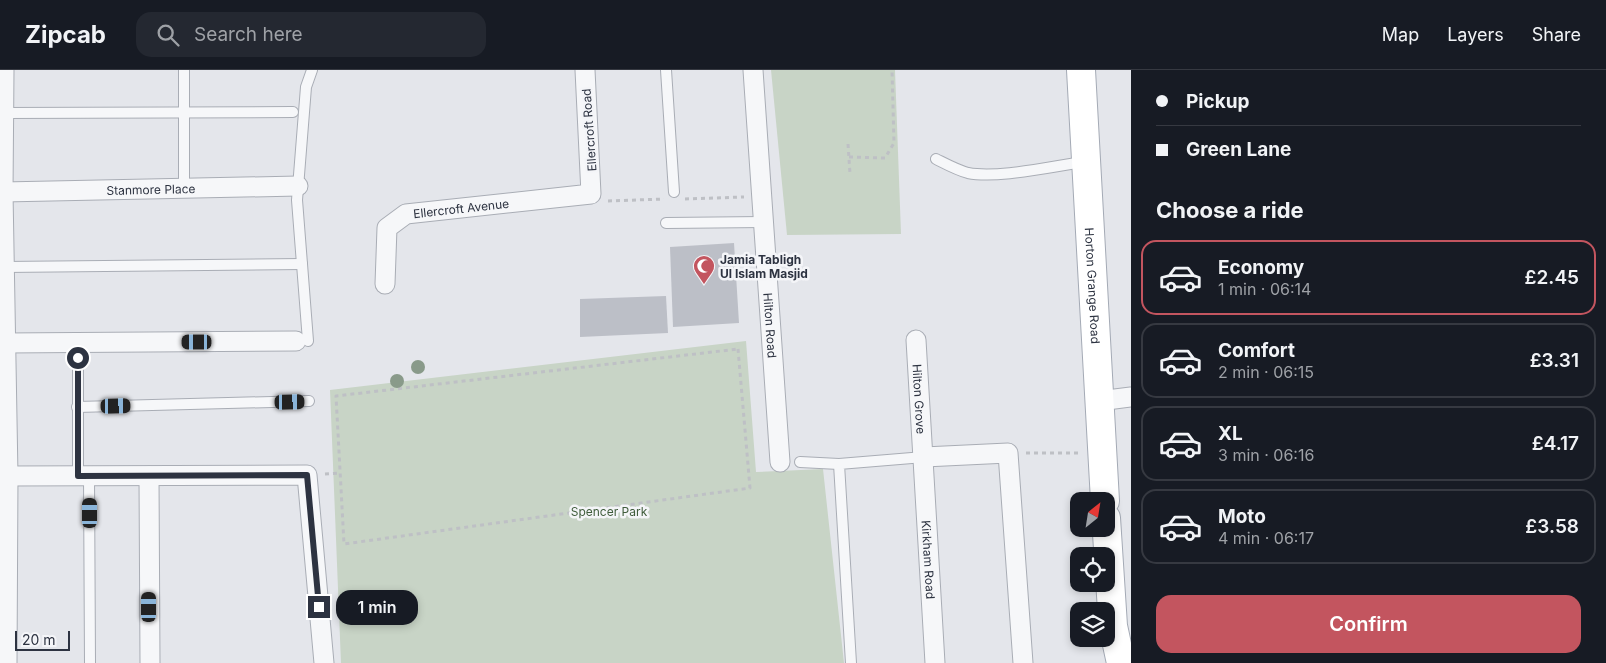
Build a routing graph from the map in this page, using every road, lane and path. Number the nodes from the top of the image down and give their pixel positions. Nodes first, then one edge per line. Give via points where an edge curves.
1 (4, 70) edge
2 (184, 70) edge
3 (312, 70) edge
4 (585, 70) edge
5 (666, 70) edge
6 (753, 70) edge
7 (892, 70) edge
8 (1081, 70) edge
9 (184, 112) junction
10 (293, 112) dead end
11 (3, 113) junction
12 (848, 144) dead end
13 (849, 157) junction
14 (936, 159) dead end
15 (1087, 162) junction
16 (850, 174) dead end
17 (298, 186) junction
18 (184, 189) junction
19 (592, 191) joint
20 (3, 192) junction
21 (674, 192) dead end
22 (763, 222) junction
23 (666, 223) dead end
24 (302, 264) junction
25 (4, 267) junction
26 (385, 284) dead end
27 (916, 340) dead end
28 (302, 341) joint
29 (78, 342) junction
30 (5, 343) junction
31 (738, 349) joint
32 (1131, 397) edge
33 (1099, 400) junction
34 (309, 401) dead end
35 (77, 407) junction
36 (3, 426) edge
37 (1008, 452) junction
38 (1102, 453) junction
39 (924, 457) junction
40 (780, 462) dead end
41 (800, 462) dead end
42 (839, 464) junction
43 (8, 476) junction
44 (84, 476) junction
45 (149, 476) junction
46 (1104, 492) edge
47 (1107, 538) edge
48 (7, 663) edge
49 (90, 663) edge
50 (150, 663) edge
51 (324, 663) edge
52 (851, 663) edge
53 (935, 663) edge
54 (1023, 663) edge
55 (1121, 663) edge

1 - 11 street
2 - 9 lane
3 - 17 lane via 306,87
4 - 19 street, Ellercroft Road
5 - 21 lane
6 - 22 street, Hilton Road
7 - 13 path via 894,143 885,158
8 - 15 main road, Horton Grange Road
9 - 10 lane
9 - 11 lane
9 - 18 lane
11 - 20 street
12 - 13 path
13 - 16 path
14 - 15 lane via 977,174
15 - 33 main road, Horton Grange Road
17 - 18 street, Stanmore Place
17 - 24 lane
18 - 20 street, Stanmore Place
19 - 26 street, Ellercroft Avenue via 587,196 406,214 387,228
20 - 25 street
22 - 23 lane
22 - 40 street, Hilton Road
24 - 25 lane
24 - 28 lane
25 - 30 street
27 - 39 street, Hilton Grove
28 - 29 street
29 - 30 street
29 - 35 lane
30 - 36 street
31 - 31 path via 750,488 344,544 336,396
32 - 33 street
33 - 38 main road, Horton Grange Road
34 - 35 lane
35 - 44 lane
36 - 43 street
37 - 38 path
37 - 39 street
37 - 54 street
38 - 46 main road, Horton Grange Road
39 - 42 lane
39 - 53 street, Kirkham Road
41 - 42 lane
42 - 52 lane
43 - 44 street
43 - 48 street
44 - 45 street
44 - 49 lane
45 - 50 street
45 - 51 street via 307,475
47 - 55 main road via 1113,626

